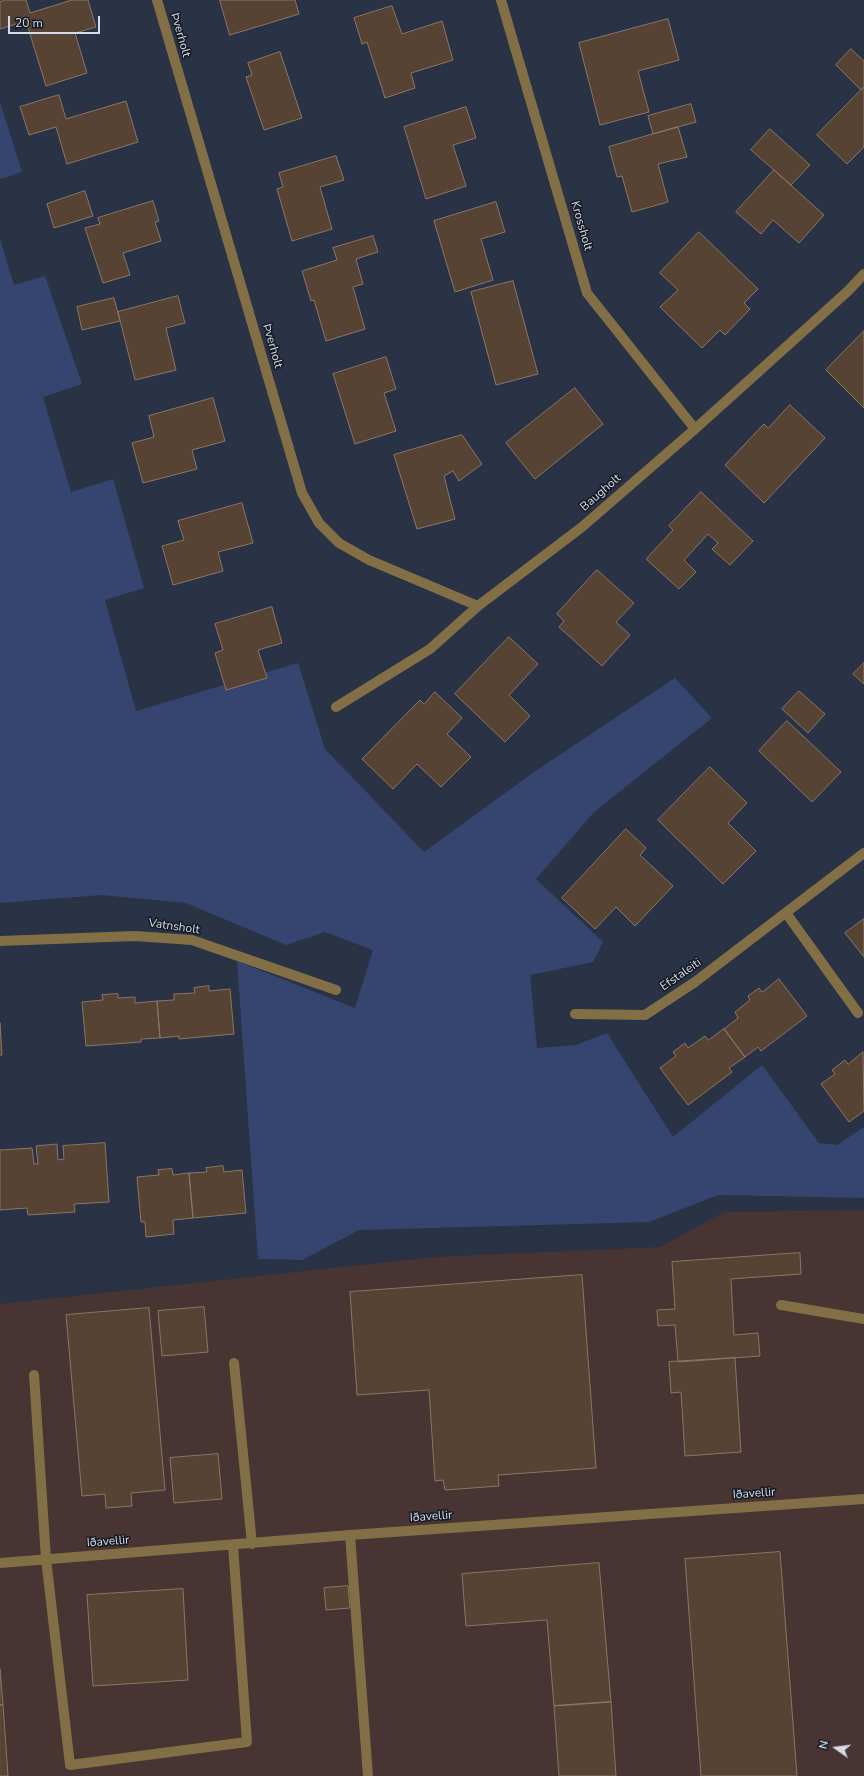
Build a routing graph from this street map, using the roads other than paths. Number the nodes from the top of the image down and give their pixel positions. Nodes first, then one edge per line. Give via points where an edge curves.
1 (156, 0) edge
2 (501, 0) edge
3 (864, 274) edge
4 (696, 429) junction
5 (478, 606) junction
6 (336, 707) dead end
7 (864, 853) edge
8 (786, 912) junction
9 (0, 942) edge
10 (336, 990) dead end
11 (575, 1014) dead end
12 (858, 1014) dead end
13 (781, 1305) dead end
14 (864, 1319) edge
15 (234, 1364) dead end
16 (34, 1375) dead end
17 (864, 1499) edge
18 (350, 1535) junction
19 (252, 1544) junction
20 (233, 1546) junction
21 (46, 1559) junction
22 (0, 1563) edge
23 (368, 1776) edge

1 - 5 street, Þverholt via 302,493 319,522 339,543 369,560
2 - 4 street, Krossholt via 587,292
3 - 4 street, Baugholt
4 - 5 street, Baugholt via 582,527
5 - 6 street, Baugholt via 430,648
7 - 8 street, Efstaleiti
8 - 11 street, Efstaleiti via 695,982 645,1015
8 - 12 street
9 - 10 street, Vatnsholt via 135,936 192,940
13 - 14 street
15 - 19 street
16 - 21 street
17 - 18 street, Iðavellir
18 - 19 street, Iðavellir
18 - 23 street
19 - 20 street, Iðavellir
20 - 21 street, Iðavellir
20 - 21 street via 248,1742 70,1765
21 - 22 street, Iðavellir

